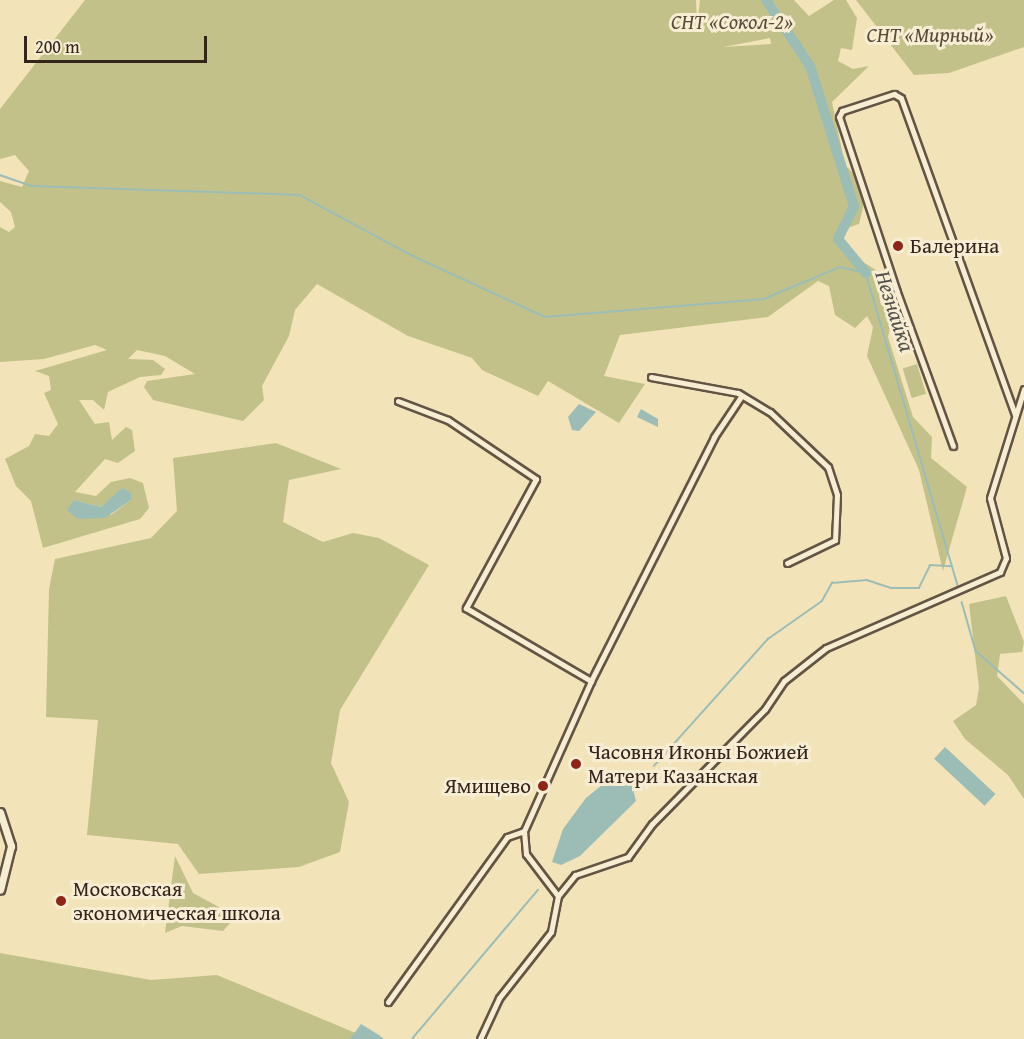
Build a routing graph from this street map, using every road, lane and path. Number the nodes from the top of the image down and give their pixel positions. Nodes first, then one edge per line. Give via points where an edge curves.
1 (651, 377) dead end
2 (1024, 389) edge
3 (740, 398) junction
4 (398, 401) dead end
5 (1015, 415) junction
6 (953, 446) dead end
7 (787, 563) dead end
8 (591, 681) junction
9 (0, 812) edge
10 (524, 831) junction
11 (0, 890) edge
12 (558, 897) junction
13 (388, 1002) dead end
14 (480, 1039) edge

1 - 3 street via 712,387
2 - 5 street
3 - 7 street via 770,412 818,455 828,467 837,495 835,540
3 - 8 street via 714,437
4 - 8 street via 448,420 536,479 466,608
5 - 6 street via 901,98 894,94 842,111 839,117
5 - 12 street via 990,498 1005,563 991,578 826,648 784,681 765,709 652,824 628,857 575,875
8 - 10 street
9 - 11 main road via 11,846
10 - 12 street via 525,854
10 - 13 street via 507,837
12 - 14 street via 551,932 499,998

